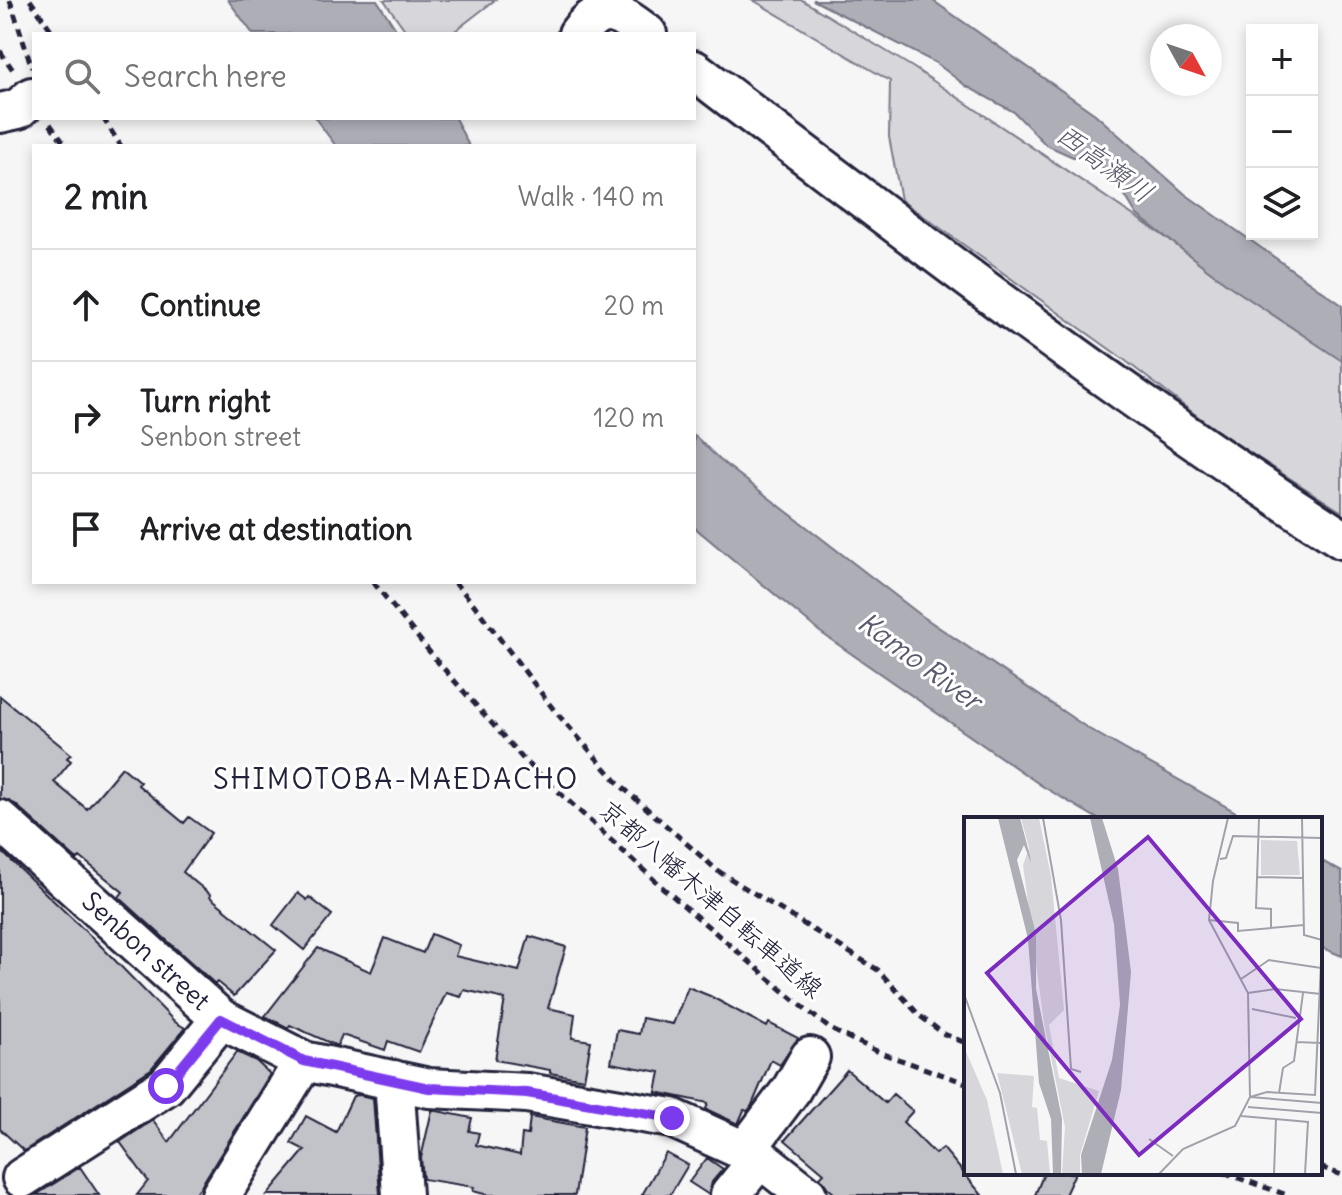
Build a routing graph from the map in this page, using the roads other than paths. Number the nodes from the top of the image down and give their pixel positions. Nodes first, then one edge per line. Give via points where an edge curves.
1 (580, 32) edge
2 (644, 32) edge
3 (696, 72) edge
4 (1342, 539) edge
5 (0, 820) edge
6 (221, 1019) junction
7 (810, 1057) dead end
8 (304, 1061) junction
9 (394, 1080) junction
10 (753, 1154) junction
11 (19, 1177) edge
12 (221, 1195) edge
13 (402, 1195) edge
14 (730, 1195) edge
15 (807, 1195) edge

1 - 2 street via 601,14 620,14
3 - 4 street via 1121,389
5 - 6 street, Senbon street
6 - 8 street, Senbon street
6 - 11 street via 166,1086
7 - 10 street
8 - 9 street, Senbon street
8 - 12 street
9 - 10 street, Senbon street via 429,1088 527,1093 672,1118
9 - 13 street
10 - 14 street
10 - 15 street, Senbon street

